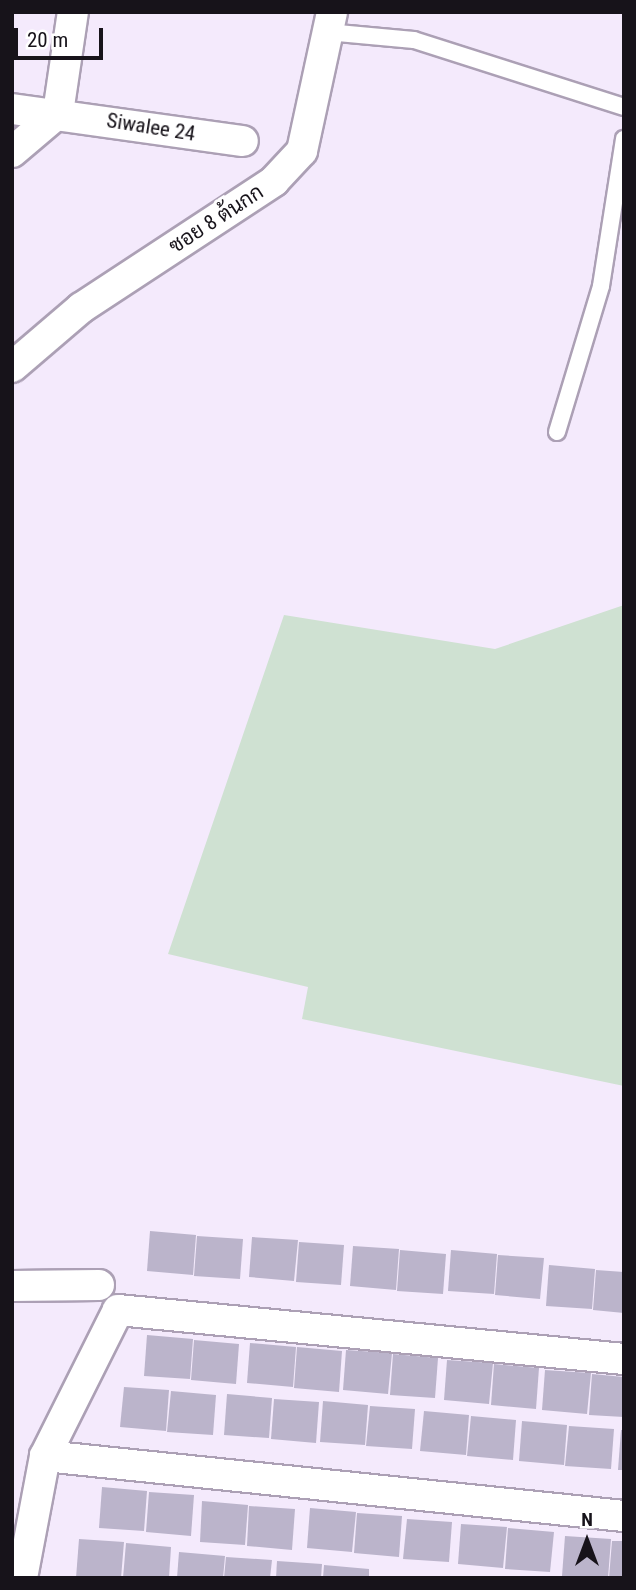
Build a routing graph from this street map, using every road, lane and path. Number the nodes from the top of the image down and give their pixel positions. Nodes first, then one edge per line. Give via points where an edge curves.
1 (73, 12) edge
2 (330, 22) edge
3 (624, 107) edge
4 (12, 109) edge
5 (58, 113) junction
6 (624, 139) edge
7 (243, 141) dead end
8 (12, 152) edge
9 (12, 367) edge
10 (557, 432) dead end
11 (99, 1285) dead end
12 (12, 1286) edge
13 (624, 1359) edge
14 (45, 1456) junction
15 (624, 1516) edge
16 (22, 1578) edge

1 - 5 street
2 - 3 lane via 414,40
2 - 9 street, ซอย 8 ต้นกก via 302,151 274,181 81,308
4 - 5 street, Siwalee 24
5 - 7 street, Siwalee 24
5 - 8 street
6 - 10 lane via 601,286
11 - 12 street
13 - 14 street via 118,1310
14 - 15 street
14 - 16 street

